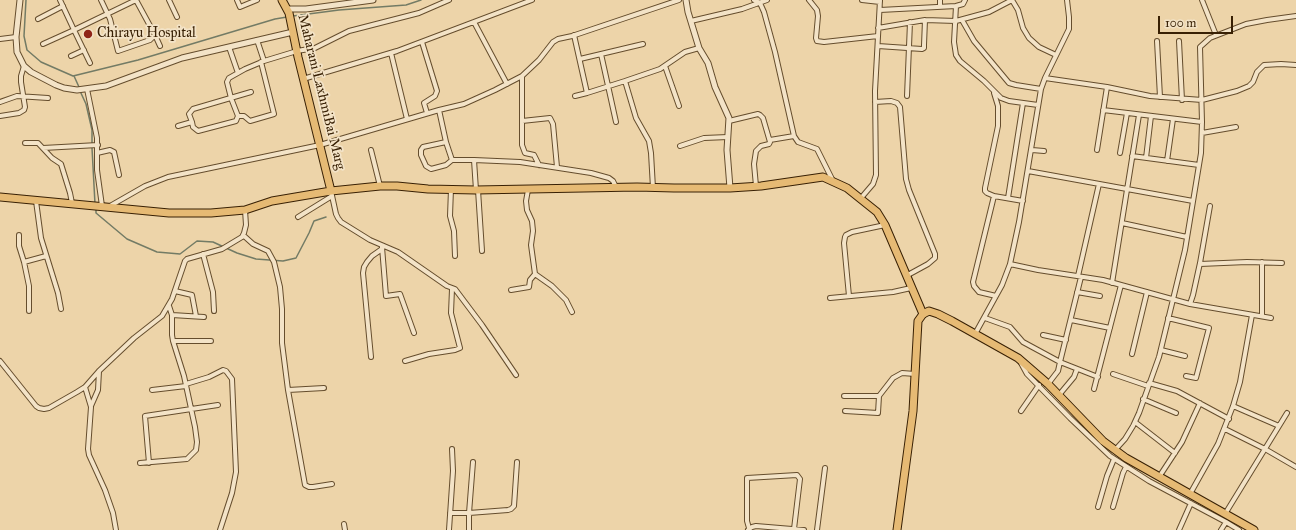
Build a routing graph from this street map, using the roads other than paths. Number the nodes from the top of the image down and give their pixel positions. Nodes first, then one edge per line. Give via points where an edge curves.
1 (20, 0) edge
2 (60, 0) edge
3 (101, 0) edge
4 (136, 0) edge
5 (169, 0) edge
6 (237, 0) edge
7 (257, 0) edge
8 (282, 0) edge
9 (373, 0) edge
10 (449, 0) edge
11 (532, 0) edge
12 (680, 0) edge
13 (686, 0) edge
14 (754, 0) edge
15 (767, 0) edge
16 (862, 0) edge
17 (940, 0) edge
18 (965, 0) edge
19 (1067, 0) edge
20 (1202, 0) edge
21 (813, 1) edge
22 (880, 1) edge
23 (519, 2) edge
24 (1004, 2) edge
25 (760, 3) junction
26 (63, 6) junction
27 (956, 6) junction
28 (940, 7) junction
29 (880, 10) junction
30 (288, 11) junction
31 (108, 14) junction
32 (1296, 16) edge
33 (177, 17) dead end
34 (38, 19) dead end
35 (926, 20) junction
36 (962, 20) junction
37 (690, 21) junction
38 (956, 21) junction
39 (474, 22) junction
40 (910, 22) junction
41 (292, 28) junction
42 (878, 28) junction
43 (74, 30) junction
44 (155, 35) junction
45 (1216, 35) junction
46 (574, 36) junction
47 (878, 36) junction
48 (16, 37) junction
49 (0, 39) edge
50 (257, 40) junction
51 (1157, 41) dead end
52 (1179, 41) dead end
53 (422, 42) junction
54 (43, 44) dead end
55 (643, 44) dead end
56 (160, 46) dead end
57 (878, 46) junction
58 (229, 47) junction
59 (699, 48) junction
60 (909, 48) junction
61 (84, 50) junction
62 (296, 51) junction
63 (391, 53) junction
64 (601, 54) junction
65 (1056, 55) junction
66 (72, 56) dead end
67 (580, 59) junction
68 (263, 61) junction
69 (90, 63) dead end
70 (1296, 65) edge
71 (24, 66) junction
72 (665, 66) junction
73 (238, 73) junction
74 (522, 76) junction
75 (1045, 78) junction
76 (304, 79) junction
77 (625, 81) junction
78 (507, 84) junction
79 (608, 87) junction
80 (1107, 87) junction
81 (1042, 89) junction
82 (82, 90) junction
83 (993, 91) junction
84 (251, 92) dead end
85 (587, 93) junction
86 (575, 96) dead end
87 (907, 96) dead end
88 (23, 97) junction
89 (1160, 97) junction
90 (48, 98) dead end
91 (231, 98) junction
92 (1182, 100) junction
93 (1202, 100) junction
94 (0, 102) edge
95 (875, 102) junction
96 (1024, 103) junction
97 (679, 106) dead end
98 (1038, 106) junction
99 (439, 110) junction
100 (1103, 110) junction
101 (427, 113) junction
102 (1127, 113) junction
103 (1139, 115) junction
104 (0, 116) edge
105 (238, 116) junction
106 (1151, 116) junction
107 (407, 119) junction
108 (1173, 119) junction
109 (522, 121) junction
110 (729, 121) junction
111 (192, 122) junction
112 (616, 122) dead end
113 (1202, 122) junction
114 (178, 126) dead end
115 (1236, 127) dead end
116 (1202, 133) junction
117 (794, 136) junction
118 (728, 138) junction
119 (770, 140) junction
120 (446, 142) junction
121 (25, 143) dead end
122 (98, 145) junction
123 (320, 145) junction
124 (680, 146) dead end
125 (43, 148) junction
126 (370, 150) dead end
127 (1032, 150) junction
128 (1097, 150) dead end
129 (1044, 151) dead end
130 (97, 153) junction
131 (1120, 153) dead end
132 (1132, 156) junction
133 (1146, 158) junction
134 (452, 160) junction
135 (474, 160) junction
136 (1167, 161) junction
137 (539, 165) junction
138 (1199, 165) junction
139 (557, 167) junction
140 (1028, 171) junction
141 (119, 175) dead end
142 (833, 182) junction
143 (1099, 184) junction
144 (380, 186) junction
145 (756, 186) junction
146 (616, 187) junction
147 (653, 188) junction
148 (730, 188) junction
149 (451, 189) junction
150 (477, 190) junction
151 (528, 190) junction
152 (1127, 190) junction
153 (332, 194) junction
154 (994, 196) junction
155 (0, 197) edge
156 (861, 198) junction
157 (1008, 198) junction
158 (36, 201) junction
159 (1023, 201) junction
160 (1193, 201) junction
161 (72, 203) junction
162 (104, 206) junction
163 (1210, 206) dead end
164 (245, 210) junction
165 (298, 217) dead end
166 (1122, 223) junction
167 (885, 224) junction
168 (19, 234) dead end
169 (243, 235) junction
170 (1187, 237) junction
171 (382, 247) junction
172 (482, 251) dead end
173 (203, 254) junction
174 (46, 256) junction
175 (455, 256) dead end
176 (24, 262) junction
177 (1262, 262) junction
178 (1282, 263) dead end
179 (1010, 264) junction
180 (1200, 264) junction
181 (536, 274) junction
182 (906, 276) junction
183 (1079, 277) junction
184 (1112, 282) junction
185 (1121, 285) junction
186 (912, 288) junction
187 (452, 289) junction
188 (511, 290) dead end
189 (175, 291) junction
190 (1078, 292) junction
191 (1147, 292) junction
192 (849, 296) junction
193 (996, 296) junction
194 (1100, 296) dead end
195 (830, 298) dead end
196 (1173, 300) junction
197 (1190, 304) junction
198 (169, 306) junction
199 (61, 308) dead end
200 (29, 311) dead end
201 (214, 312) dead end
202 (572, 312) dead end
203 (923, 314) junction
204 (172, 315) junction
205 (1252, 315) junction
206 (196, 316) junction
207 (1262, 316) junction
208 (204, 317) dead end
209 (985, 318) junction
210 (1168, 318) junction
211 (1271, 318) dead end
212 (1071, 320) junction
213 (1110, 328) junction
214 (414, 333) dead end
215 (975, 334) junction
216 (1043, 335) dead end
217 (1066, 340) junction
218 (174, 341) junction
219 (211, 341) dead end
220 (1161, 350) junction
221 (1132, 354) dead end
222 (1184, 356) dead end
223 (371, 357) dead end
224 (1018, 358) junction
225 (0, 361) edge
226 (405, 361) dead end
227 (1060, 362) junction
228 (1077, 369) junction
229 (100, 371) junction
230 (915, 374) junction
231 (1113, 374) dead end
232 (516, 375) dead end
233 (1186, 376) dead end
234 (1098, 377) junction
235 (1048, 384) junction
236 (1149, 384) junction
237 (186, 385) junction
238 (1039, 386) junction
239 (85, 387) junction
240 (324, 388) dead end
241 (1094, 389) dead end
242 (152, 390) dead end
243 (288, 390) junction
244 (1059, 395) junction
245 (844, 396) dead end
246 (879, 396) junction
247 (1143, 399) junction
248 (1200, 403) junction
249 (218, 404) dead end
250 (1233, 406) junction
251 (91, 407) junction
252 (192, 408) junction
253 (844, 411) dead end
254 (1021, 411) dead end
255 (1176, 413) dead end
256 (1287, 413) dead end
257 (1229, 419) junction
258 (1135, 422) junction
259 (1278, 426) junction
260 (1225, 429) junction
261 (452, 449) dead end
262 (1265, 449) junction
263 (1115, 450) junction
264 (1175, 453) junction
265 (1114, 459) junction
266 (473, 462) dead end
267 (517, 462) dead end
268 (140, 463) dead end
269 (149, 463) junction
270 (1126, 467) junction
271 (1296, 467) edge
272 (824, 468) dead end
273 (1159, 477) junction
274 (332, 484) dead end
275 (1189, 494) junction
276 (1192, 503) junction
277 (1098, 506) dead end
278 (1113, 507) dead end
279 (450, 512) junction
280 (469, 513) junction
281 (1225, 514) junction
282 (898, 522) junction
283 (1226, 522) junction
284 (344, 524) dead end
285 (760, 528) edge
286 (748, 529) edge
287 (794, 529) edge
288 (116, 530) edge
289 (220, 530) edge
290 (345, 530) edge
291 (449, 530) edge
292 (469, 530) edge
293 (804, 530) edge
294 (817, 530) edge
295 (893, 530) edge
296 (897, 530) edge
297 (1179, 530) edge
298 (1221, 530) edge
299 (1239, 530) edge
300 (1254, 530) edge

1 - 48 street
2 - 26 street
3 - 31 street
4 - 31 street
4 - 44 street
5 - 33 street
6 - 7 street via 240,8
8 - 30 main road, Maharani LaxhmiBai Marg
9 - 30 street
10 - 62 street via 419,13 349,31 315,48
11 - 23 street
12 - 46 street
13 - 37 street
14 - 25 street
15 - 25 street
16 - 22 street
17 - 28 street
18 - 27 street via 963,4
19 - 65 street via 1069,29
20 - 45 street
21 - 47 street via 818,16 817,41
22 - 29 street
23 - 39 street
24 - 36 street via 989,12
24 - 65 street via 1012,0 1028,38
25 - 37 street
25 - 117 street via 775,52
26 - 34 street
26 - 43 street
27 - 28 street
27 - 38 street
28 - 29 street
29 - 42 street
30 - 41 main road, Maharani LaxhmiBai Marg
31 - 43 street
31 - 44 street via 118,51 150,40
32 - 45 street via 1246,24
35 - 38 street
35 - 40 street
35 - 60 street via 924,48
36 - 38 street
36 - 81 street via 974,41 1009,83
37 - 59 street
38 - 83 street via 956,55 960,62 984,80
39 - 53 street
39 - 78 street
40 - 42 street
40 - 60 street
41 - 50 street
41 - 62 main road, Maharani LaxhmiBai Marg
42 - 47 street
43 - 54 street
43 - 61 street
44 - 56 street
45 - 93 street via 1200,47
46 - 67 street
46 - 74 street via 553,42
47 - 57 street
48 - 49 street
48 - 71 street via 17,52
50 - 58 street
50 - 68 street
51 - 89 street
52 - 92 street
53 - 63 street
53 - 101 street via 437,91 435,96 424,103
55 - 64 street
57 - 60 street
57 - 95 street
58 - 73 street
58 - 82 street via 182,58 106,86
59 - 72 street via 685,52
59 - 110 street via 708,63
60 - 87 street
61 - 66 street
61 - 69 street
62 - 68 street
62 - 76 main road, Maharani LaxhmiBai Marg
63 - 76 street
63 - 107 street
64 - 67 street
64 - 79 street
65 - 75 street
67 - 85 street
68 - 73 street
68 - 105 street via 274,114 250,121 244,116
70 - 93 street via 1264,65 1249,86
71 - 82 street via 56,85
71 - 88 street via 21,76
72 - 77 street
72 - 97 street
73 - 91 street via 228,79
74 - 78 street
74 - 109 street
75 - 80 street
75 - 81 street
76 - 123 main road, Maharani LaxhmiBai Marg
77 - 79 street
77 - 147 street via 636,118 649,141
78 - 99 street via 464,104
79 - 85 street
79 - 112 street
80 - 89 street
80 - 100 street
81 - 98 street
82 - 122 street
83 - 96 street via 1001,98
83 - 154 street via 998,100 998,126 985,188 987,193
84 - 91 street
85 - 86 street
88 - 90 street
88 - 94 street via 17,96
88 - 104 street via 25,107 22,112
89 - 92 street
91 - 105 street
91 - 111 street via 193,109 190,114
92 - 93 street
93 - 113 street
95 - 156 street via 876,175 873,184
95 - 182 street via 891,101 900,107 906,179 935,254 935,258 928,264
96 - 98 street
96 - 157 street
98 - 127 street
99 - 101 street
99 - 120 street
100 - 102 street
100 - 128 street
101 - 107 street
102 - 103 street
102 - 131 street
103 - 106 street
103 - 132 street
105 - 111 street via 236,121 198,131
106 - 108 street
106 - 133 street
107 - 123 street
108 - 113 street
108 - 136 street
109 - 137 street via 524,151 534,155
109 - 139 street via 547,118 552,120
110 - 118 street
110 - 119 street via 760,115
111 - 114 street
113 - 116 street
115 - 116 street
116 - 138 street
117 - 119 street
117 - 142 street via 798,142 817,149
118 - 124 street via 704,138
118 - 148 street
119 - 145 street via 769,144 761,146 756,151
120 - 134 street
120 - 134 street via 423,147 421,154 426,166 431,169 446,165
121 - 125 street via 36,142
122 - 125 street
122 - 130 street
123 - 153 main road, Maharani LaxhmiBai Marg
123 - 162 street via 168,178
125 - 161 street via 63,167
126 - 144 street
127 - 129 street
127 - 140 street
130 - 141 street via 110,150 114,152
130 - 162 street via 97,170
132 - 133 street
132 - 152 street
133 - 136 street
134 - 135 street
135 - 137 street
135 - 150 street
136 - 138 street
137 - 139 street
138 - 160 street
139 - 146 street via 606,177 613,181
140 - 143 street
140 - 159 street
142 - 145 main road via 823,177
142 - 156 main road
143 - 152 street
143 - 183 street
144 - 149 main road
144 - 153 main road
145 - 148 main road
146 - 147 main road
146 - 151 main road
147 - 148 main road
149 - 150 main road
149 - 175 street via 450,216 454,231
150 - 151 main road
150 - 172 street
151 - 181 street via 526,205 532,221
152 - 160 street
152 - 166 street
153 - 164 main road via 272,201
153 - 165 street
153 - 171 street via 336,214 342,222
154 - 157 street
154 - 193 street via 973,282 979,292
155 - 158 main road
156 - 167 main road via 877,212
157 - 159 street
158 - 161 main road
158 - 174 street
159 - 179 street
160 - 170 street
161 - 162 main road
162 - 164 main road via 169,213 211,214
163 - 180 street
164 - 169 street via 246,225
166 - 170 street
166 - 184 street
167 - 182 main road
167 - 192 street via 852,232 844,237
168 - 176 street via 19,246
169 - 173 street via 226,247
169 - 243 street via 264,249 273,260 280,287 282,343
170 - 196 street
171 - 187 street via 398,252
171 - 214 street via 386,296 400,294
171 - 223 street via 367,262 363,273
173 - 189 street via 185,261
173 - 201 street
174 - 176 street
174 - 199 street
176 - 200 street via 29,286
177 - 178 street
177 - 180 street
177 - 207 street
179 - 183 street
179 - 193 street
180 - 197 street
181 - 188 street via 530,280 529,287
181 - 202 street via 566,300
182 - 186 main road
183 - 184 street
183 - 190 street
184 - 185 street
185 - 191 street
185 - 213 street
186 - 192 street
186 - 203 main road
187 - 226 street via 450,313 460,348
187 - 232 street via 455,289 463,299
189 - 198 street
189 - 206 street via 192,295
190 - 194 street
190 - 212 street
191 - 196 street
191 - 221 street
192 - 195 street
193 - 209 street
196 - 197 street
196 - 210 street
197 - 205 street
198 - 204 street
198 - 229 street via 162,316 134,338
203 - 215 main road via 929,311 938,314
203 - 230 main road via 918,321
204 - 206 street
204 - 218 street
205 - 207 street
205 - 250 street
206 - 208 street
207 - 211 street
209 - 215 street
209 - 227 street via 1010,327 1023,342
210 - 220 street
210 - 233 street via 1209,328 1196,378
212 - 213 street
212 - 217 street
213 - 234 street
215 - 224 main road
216 - 217 street
217 - 227 street
218 - 219 street
218 - 237 street
220 - 222 street
220 - 236 street
224 - 235 main road
224 - 238 street
225 - 239 street via 39,408 49,408
227 - 228 street
227 - 235 street via 1058,371
228 - 234 street
228 - 244 street
229 - 239 street
229 - 251 street via 98,390
230 - 246 street via 902,373 893,378
230 - 282 main road via 913,411
231 - 236 street
234 - 241 street
235 - 244 main road
236 - 247 street
236 - 248 street via 1177,391
237 - 242 street
237 - 252 street
237 - 289 street via 223,370 232,379 236,472
238 - 254 street
238 - 265 street
239 - 251 street
240 - 243 street
243 - 274 street via 305,485 309,487
244 - 263 main road
245 - 246 street
246 - 253 street via 878,413
247 - 255 street
247 - 258 street
248 - 257 street
248 - 264 street
249 - 252 street
250 - 257 street
250 - 259 street
251 - 288 street via 88,449 113,513
252 - 269 street via 198,442 196,450 187,459
252 - 269 street via 145,416
256 - 259 street
257 - 260 street
258 - 263 street
258 - 264 street
259 - 262 street
260 - 262 street
260 - 275 street
261 - 279 street
262 - 271 street
262 - 281 street
263 - 273 main road
264 - 273 street
265 - 270 street
265 - 277 street
266 - 280 street
267 - 280 street via 514,506 508,510
268 - 269 street
270 - 276 street
270 - 278 street
272 - 294 street
273 - 275 main road
275 - 281 main road
276 - 283 street
276 - 297 street
279 - 280 street
279 - 291 street
280 - 292 street
281 - 300 main road
282 - 295 street
282 - 296 main road
283 - 298 street
283 - 299 street
284 - 290 street
285 - 286 street
285 - 287 street
286 - 287 street via 747,478 797,475 800,479
287 - 293 street

